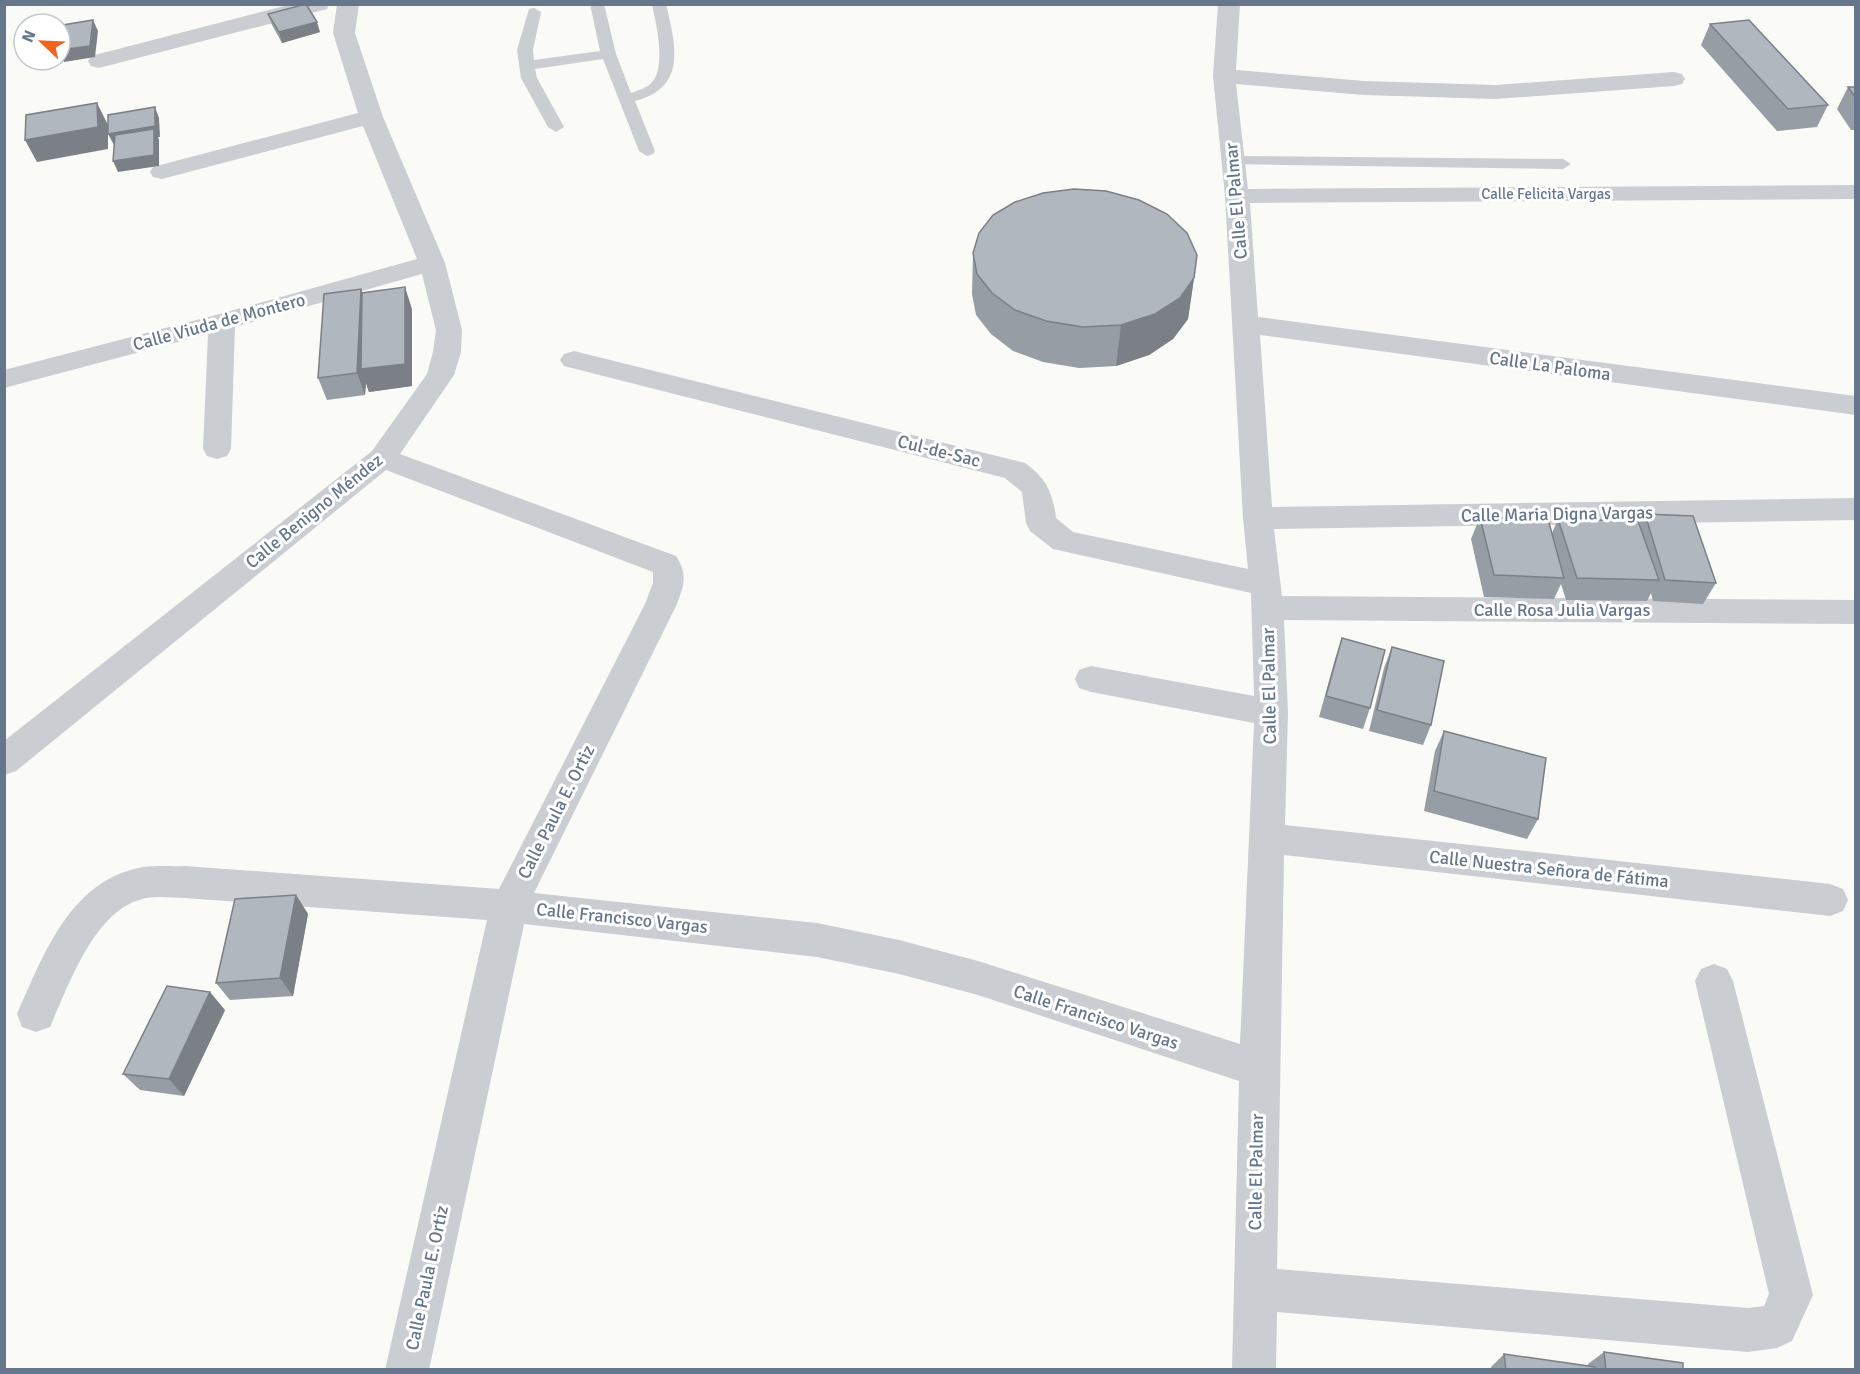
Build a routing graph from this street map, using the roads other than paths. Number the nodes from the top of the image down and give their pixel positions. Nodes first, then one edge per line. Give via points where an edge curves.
1 (319, 4) edge
2 (348, 4) edge
3 (597, 4) edge
4 (659, 4) edge
5 (1229, 4) edge
6 (534, 12) dead end
7 (608, 54) junction
8 (99, 61) dead end
9 (527, 66) junction
10 (1224, 76) junction
11 (1674, 79) dead end
12 (627, 99) junction
13 (371, 117) junction
14 (556, 127) dead end
15 (647, 151) dead end
16 (1234, 161) junction
17 (1563, 164) dead end
18 (162, 172) dead end
19 (1856, 192) edge
20 (1237, 196) junction
21 (432, 263) junction
22 (222, 322) junction
23 (1245, 324) junction
24 (574, 360) dead end
25 (7, 387) edge
26 (1856, 406) edge
27 (217, 449) dead end
28 (381, 458) junction
29 (1856, 509) edge
30 (1258, 518) junction
31 (1266, 596) junction
32 (1856, 612) edge
33 (1091, 679) dead end
34 (1270, 713) junction
35 (4, 761) edge
36 (1268, 838) junction
37 (1830, 900) dead end
38 (509, 906) junction
39 (1714, 981) dead end
40 (36, 1014) dead end
41 (1259, 1069) junction
42 (1254, 1289) junction
43 (407, 1370) edge
44 (1254, 1370) edge

1 - 8 street
2 - 13 street, Calle Benigno Méndez via 344,33
3 - 7 lane
4 - 12 lane via 666,68 660,83 647,93
5 - 10 street, Calle El Palmar
6 - 9 lane via 525,50
7 - 9 lane
7 - 12 lane
9 - 14 lane via 529,78
10 - 11 street via 1364,88 1495,92
10 - 16 street, Calle El Palmar
12 - 15 lane
13 - 18 street
13 - 21 street, Calle Benigno Méndez
16 - 17 lane
16 - 20 street, Calle El Palmar
19 - 20 street, Calle Felicita Vargas
20 - 23 street, Calle El Palmar
21 - 22 street, Calle Viuda de Montero
21 - 28 street, Calle Benigno Méndez via 450,330 447,352 440,375 427,396
22 - 25 street, Calle Viuda de Montero
22 - 27 street
23 - 26 street, Calle La Paloma
23 - 30 street, Calle El Palmar
24 - 31 street, Cul-de-Sac via 1015,470 1033,482 1041,523 1064,541
28 - 35 street, Calle Benigno Méndez
28 - 38 street, Calle Paula E. Ortiz via 622,547 670,569 661,604
29 - 30 street, Calle Maria Digna Vargas
30 - 31 street, Calle El Palmar
31 - 32 street, Calle Rosa Julia Vargas
31 - 34 street, Calle El Palmar
33 - 34 street
34 - 36 street, Calle El Palmar
36 - 37 street, Calle Nuestra Señora de Fátima
36 - 41 street, Calle El Palmar
38 - 40 street, Calle Francisco Vargas via 185,882 140,883 115,892 94,908
38 - 41 street, Calle Francisco Vargas via 817,940 899,957 978,978
38 - 43 street, Calle Paula E. Ortiz
39 - 42 street via 1791,1295 1777,1326 1748,1330
41 - 42 street, Calle El Palmar
42 - 44 street, Calle El Palmar

